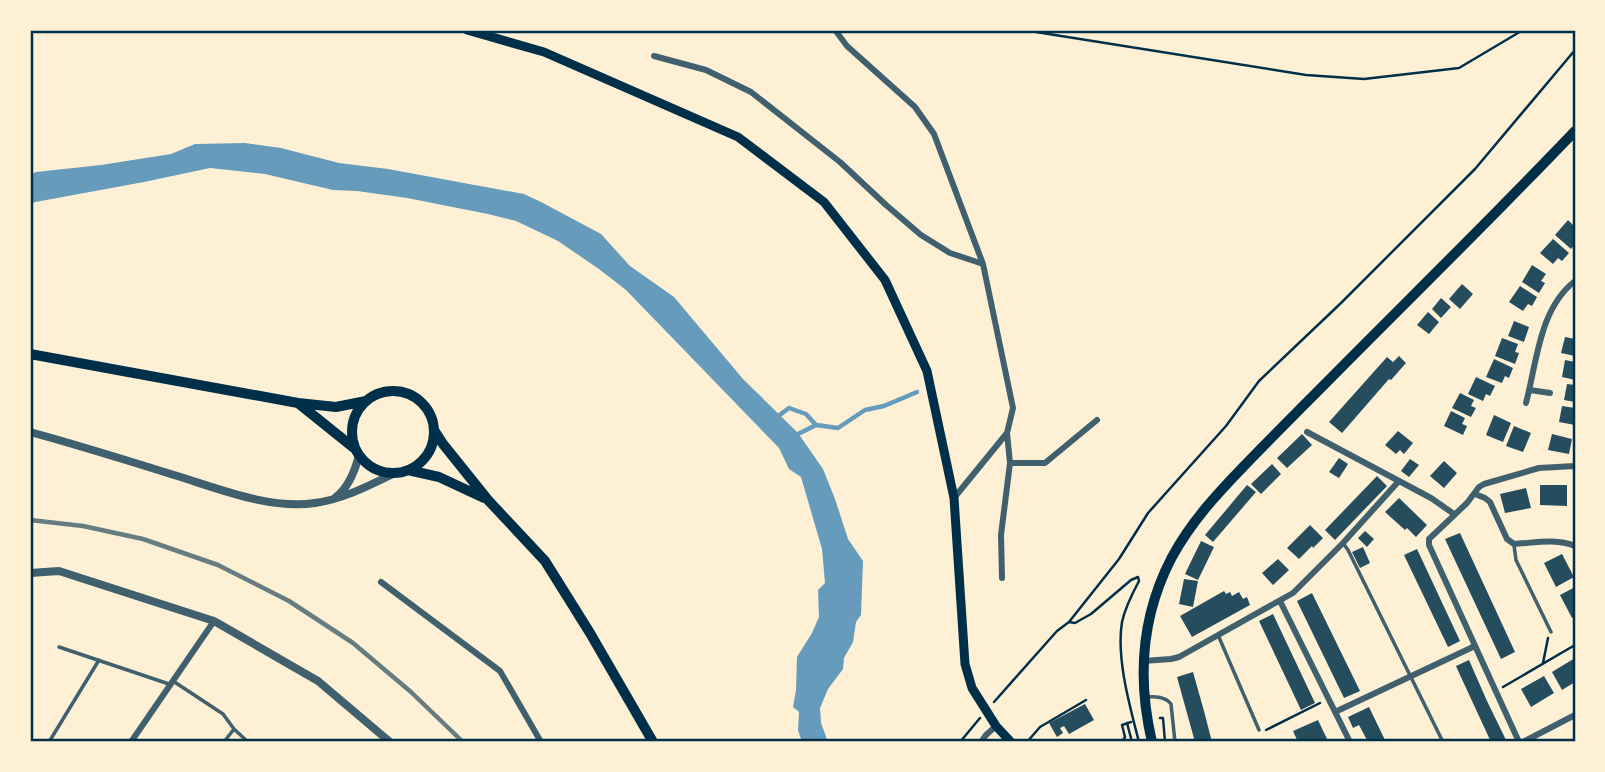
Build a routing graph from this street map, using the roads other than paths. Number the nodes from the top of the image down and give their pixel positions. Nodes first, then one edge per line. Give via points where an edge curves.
1 (467, 30) edge
2 (835, 30) edge
3 (654, 56) dead end
4 (1575, 131) edge
5 (983, 264) junction
6 (1575, 281) edge
7 (30, 354) edge
8 (1530, 390) junction
9 (1550, 393) dead end
10 (366, 401) junction
11 (298, 403) junction
12 (1527, 403) dead end
13 (1097, 420) dead end
14 (434, 429) junction
15 (30, 432) edge
16 (1307, 432) dead end
17 (1007, 433) junction
18 (357, 452) junction
19 (1010, 463) junction
20 (1575, 466) edge
21 (408, 471) junction
22 (396, 473) junction
23 (1398, 482) junction
24 (1475, 494) junction
25 (954, 498) junction
26 (331, 500) junction
27 (488, 500) junction
28 (1454, 514) junction
29 (1343, 543) junction
30 (1514, 544) junction
31 (1575, 546) edge
32 (30, 573) edge
33 (1002, 578) dead end
34 (381, 582) dead end
35 (1280, 601) junction
36 (214, 621) junction
37 (1551, 632) road end
38 (1218, 635) junction
39 (1475, 646) junction
40 (59, 647) dead end
41 (100, 660) junction
42 (1142, 662) junction
43 (1410, 676) junction
44 (172, 682) junction
45 (1144, 697) junction
46 (1335, 712) junction
47 (1575, 715) edge
48 (996, 726) junction
49 (233, 729) junction
50 (1259, 730) road end
51 (384, 740) edge
52 (50, 742) edge
53 (131, 742) edge
54 (224, 742) edge
55 (248, 742) edge
56 (541, 742) edge
57 (653, 742) edge
58 (981, 742) edge
59 (1011, 742) edge
60 (1152, 742) edge
61 (1175, 742) edge
62 (1350, 742) edge
63 (1443, 742) edge
64 (1521, 742) edge

1 - 25 main road via 544,52 738,137 824,202 886,280 927,371
2 - 5 street via 915,107 934,134
3 - 5 street via 706,70 751,92 840,162 921,235 950,253
4 - 42 main road via 1197,517 1159,586
5 - 17 street via 1013,408
6 - 8 street via 1548,319
7 - 11 main road
8 - 9 street
8 - 12 street
10 - 11 main road via 336,407
10 - 14 main road via 389,391 415,397 425,405
10 - 18 main road via 352,423
11 - 18 main road
13 - 19 street via 1045,463
14 - 21 main road via 427,454
14 - 27 main road
15 - 26 street via 236,495 298,505
16 - 23 street
17 - 19 street
17 - 25 street
18 - 22 main road via 371,467
18 - 26 street via 355,471 344,491
19 - 33 street via 1001,535
20 - 24 street via 1539,468 1484,484
21 - 22 main road
21 - 27 main road via 439,477
22 - 26 street
23 - 28 street
23 - 29 street
24 - 28 street
24 - 30 street via 1490,502 1507,539
25 - 48 main road via 965,664 972,688
27 - 57 main road via 545,561
28 - 39 street via 1432,535 1429,545
29 - 35 street
29 - 43 lane
30 - 31 street via 1566,542
30 - 37 lane via 1516,560
32 - 36 street via 60,571
34 - 56 street via 500,671
35 - 38 street
35 - 46 street
36 - 44 street
36 - 51 street via 318,681
38 - 42 street via 1179,657
38 - 50 lane
39 - 43 street
39 - 64 street
40 - 41 lane
41 - 44 lane
41 - 52 lane
42 - 45 main road
43 - 46 street
43 - 63 lane
44 - 49 lane via 222,714
44 - 53 street
45 - 60 main road
45 - 61 lane via 1162,698 1171,704
46 - 62 street
47 - 64 street
48 - 58 street
48 - 59 main road
49 - 54 lane
49 - 55 lane

